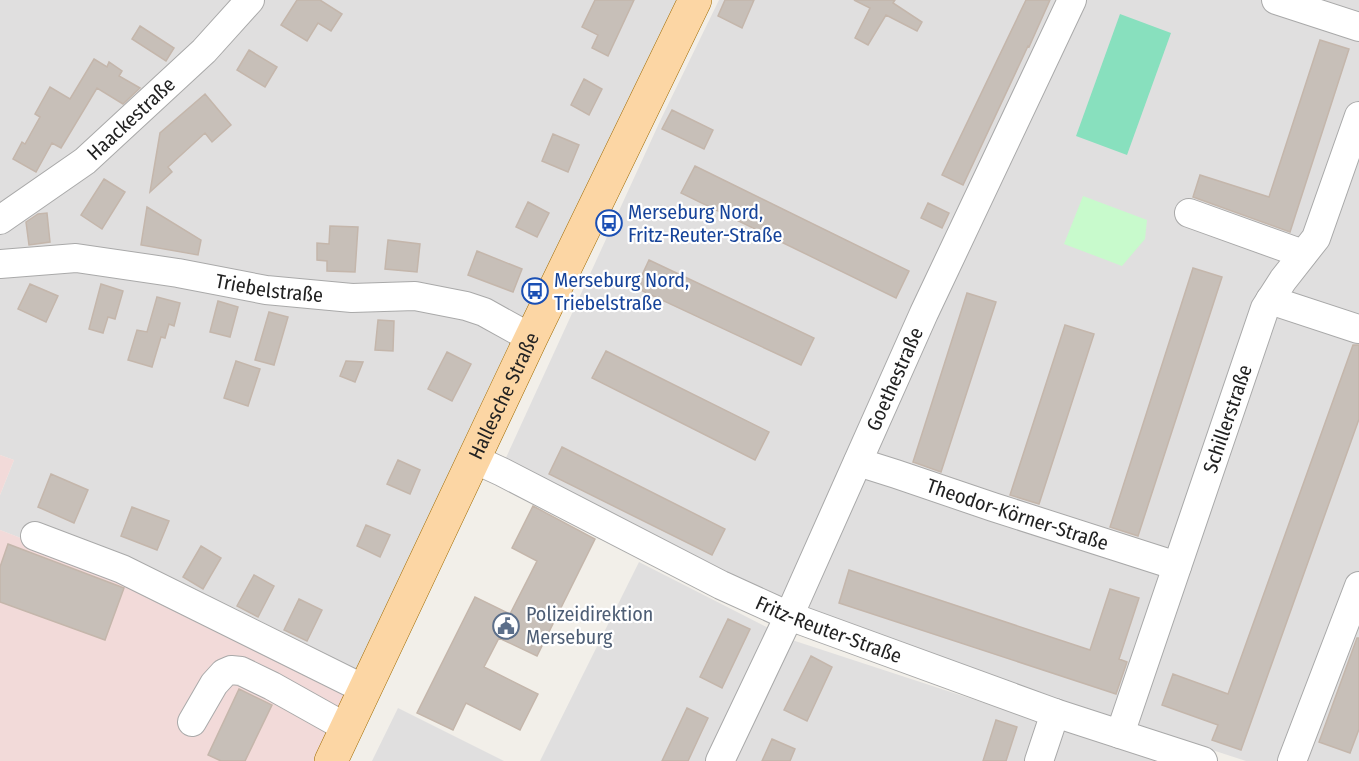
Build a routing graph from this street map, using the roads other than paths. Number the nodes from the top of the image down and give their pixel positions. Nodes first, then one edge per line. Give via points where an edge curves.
1 (250, 0) edge
2 (695, 0) edge
3 (1072, 0) edge
4 (1276, 0) edge
5 (1359, 27) edge
6 (1359, 116) edge
7 (1189, 213) dead end
8 (0, 220) edge
9 (1303, 254) junction
10 (0, 264) edge
11 (1270, 300) junction
12 (1358, 329) edge
13 (531, 338) junction
14 (474, 459) junction
15 (858, 462) junction
16 (35, 536) dead end
17 (1177, 566) junction
18 (1359, 586) edge
19 (789, 616) junction
20 (364, 689) junction
21 (1055, 713) junction
22 (192, 722) dead end
23 (346, 728) junction
24 (1120, 734) junction
25 (331, 761) edge
26 (720, 761) edge
27 (1039, 761) edge
28 (1203, 761) edge
29 (1292, 761) edge

1 - 8 street, Haackestraße via 204,51 85,161
2 - 13 main road, Hallesche Straße
3 - 15 street, Goethestraße
4 - 5 street
6 - 9 street, Schillerstraße via 1316,238
7 - 9 street
9 - 11 street, Schillerstraße
10 - 13 street, Triebelstraße via 76,258 266,290 352,298 415,296 484,312
11 - 12 street
11 - 17 street, Schillerstraße
13 - 14 main road, Hallesche Straße
14 - 19 street, Fritz-Reuter-Straße
14 - 20 main road, Hallesche Straße
15 - 17 street, Theodor-Körner-Straße
15 - 19 street, Goethestraße
16 - 20 street via 122,569
17 - 24 street, Schillerstraße
18 - 29 street
19 - 21 street, Fritz-Reuter-Straße
19 - 26 street, Goethestraße
20 - 23 main road, Hallesche Straße
21 - 24 street, Fritz-Reuter-Straße
21 - 27 street
22 - 23 street via 214,684 231,670 272,686
23 - 25 main road, Hallesche Straße
24 - 28 street, Fritz-Reuter-Straße

